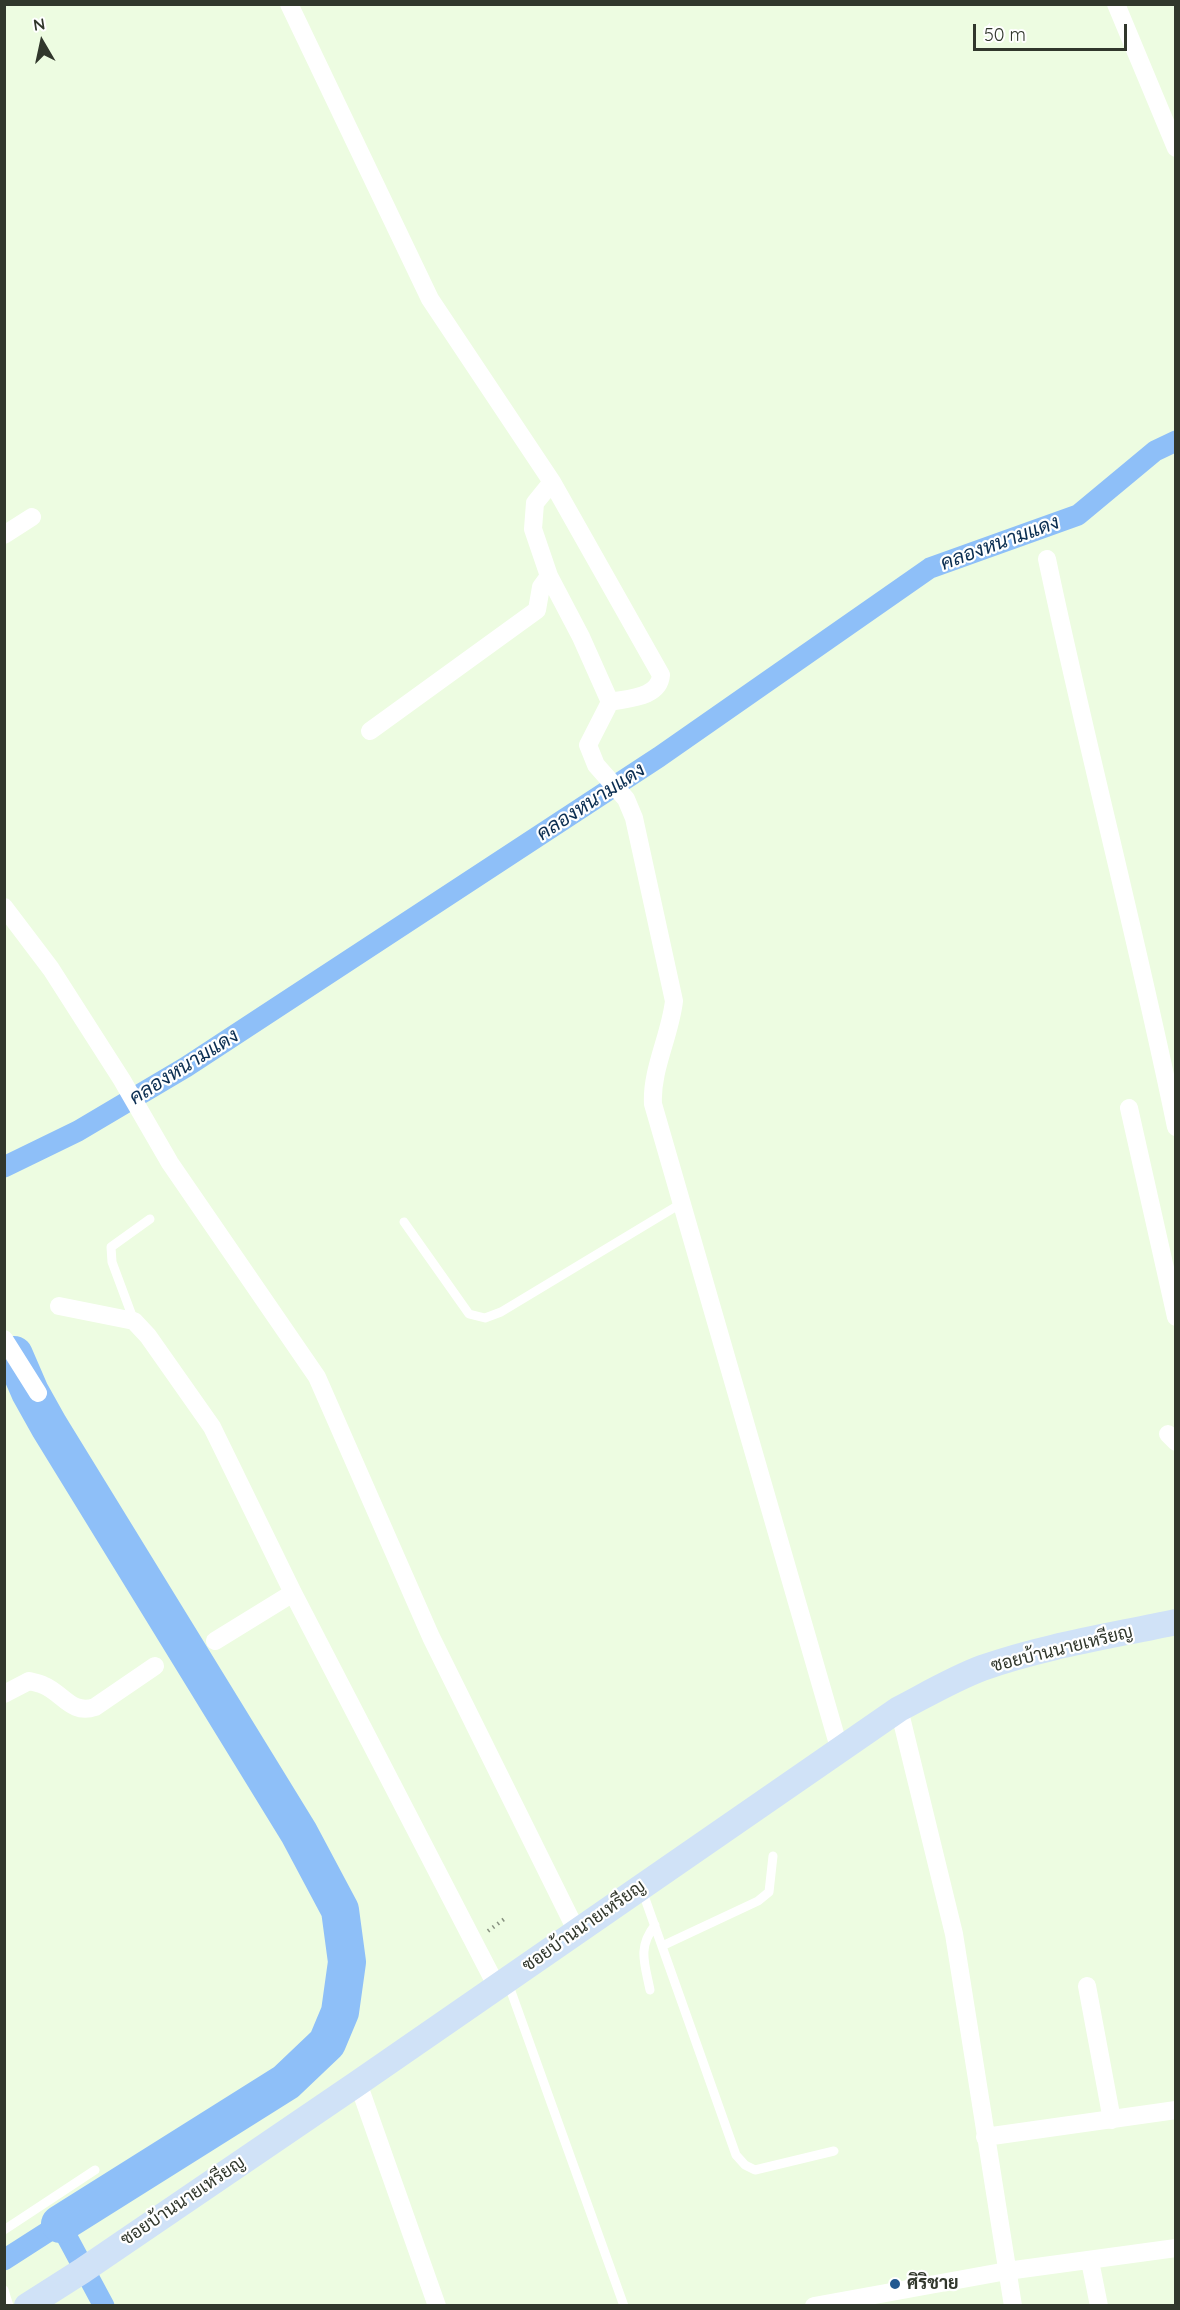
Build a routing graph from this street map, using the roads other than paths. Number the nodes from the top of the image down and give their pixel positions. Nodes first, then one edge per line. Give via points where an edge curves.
1 (289, 4) edge
2 (1116, 4) edge
3 (1176, 148) edge
4 (552, 482) junction
5 (32, 517) dead end
6 (4, 535) edge
7 (1047, 559) dead end
8 (549, 576) junction
9 (610, 702) junction
10 (370, 731) dead end
11 (4, 907) edge
12 (1129, 1108) dead end
13 (1176, 1127) edge
14 (681, 1203) junction
15 (150, 1219) dead end
16 (404, 1222) dead end
17 (59, 1306) dead end
18 (1176, 1317) edge
19 (134, 1321) junction
20 (4, 1339) edge
21 (38, 1393) dead end
22 (293, 1593) junction
23 (1176, 1622) edge
24 (215, 1641) dead end
25 (155, 1666) dead end
26 (4, 1694) edge
27 (899, 1709) junction
28 (840, 1751) junction
29 (773, 1856) dead end
30 (642, 1887) junction
31 (655, 1925) junction
32 (577, 1932) junction
33 (662, 1946) junction
34 (502, 1983) junction
35 (1087, 1986) dead end
36 (650, 1990) dead end
37 (358, 2083) junction
38 (1176, 2110) edge
39 (1112, 2120) junction
40 (985, 2137) junction
41 (834, 2151) dead end
42 (95, 2170) dead end
43 (4, 2230) edge
44 (1176, 2248) edge
45 (1090, 2261) junction
46 (1007, 2271) junction
47 (4, 2290) edge
48 (871, 2301) edge
49 (9, 2306) edge
50 (27, 2306) edge
51 (437, 2306) edge
52 (624, 2306) edge
53 (814, 2306) edge
54 (1013, 2306) edge
55 (1099, 2306) edge

1 - 4 street via 430,299
2 - 3 street
4 - 8 street via 535,503 533,529
4 - 9 street via 661,675 653,692
5 - 6 street
7 - 13 street
8 - 9 street
8 - 10 street via 541,587 537,610
9 - 14 street via 588,745 596,765 626,800 634,818 674,1002 652,1088
11 - 32 street via 51,969 170,1163 317,1377 431,1637
12 - 18 street
14 - 16 lane via 485,1318 469,1314
14 - 28 street
15 - 19 lane via 111,1247 112,1262
17 - 19 street
19 - 22 street via 212,1427
20 - 21 street
22 - 24 street
22 - 34 street
23 - 27 street, ซอยบ้านนายเหรียญ via 1017,1657 944,1685
25 - 26 street via 85,1711 44,1685 29,1681
27 - 28 street, ซอยบ้านนายเหรียญ
27 - 40 street via 954,1934
28 - 30 street, ซอยบ้านนายเหรียญ
29 - 33 lane via 769,1892 758,1902
30 - 31 lane
30 - 32 street, ซอยบ้านนายเหรียญ
31 - 33 lane
31 - 36 lane via 643,1943
32 - 34 street, ซอยบ้านนายเหรียญ
33 - 41 lane via 736,2155 755,2170
34 - 37 street, ซอยบ้านนายเหรียญ
34 - 52 lane
35 - 39 street
37 - 50 street, ซอยบ้านนายเหรียญ
37 - 51 street
38 - 39 street
39 - 40 street
40 - 46 street
42 - 43 lane
44 - 45 street
45 - 46 street
45 - 55 street
46 - 48 street
46 - 54 street
47 - 49 lane
48 - 53 street

